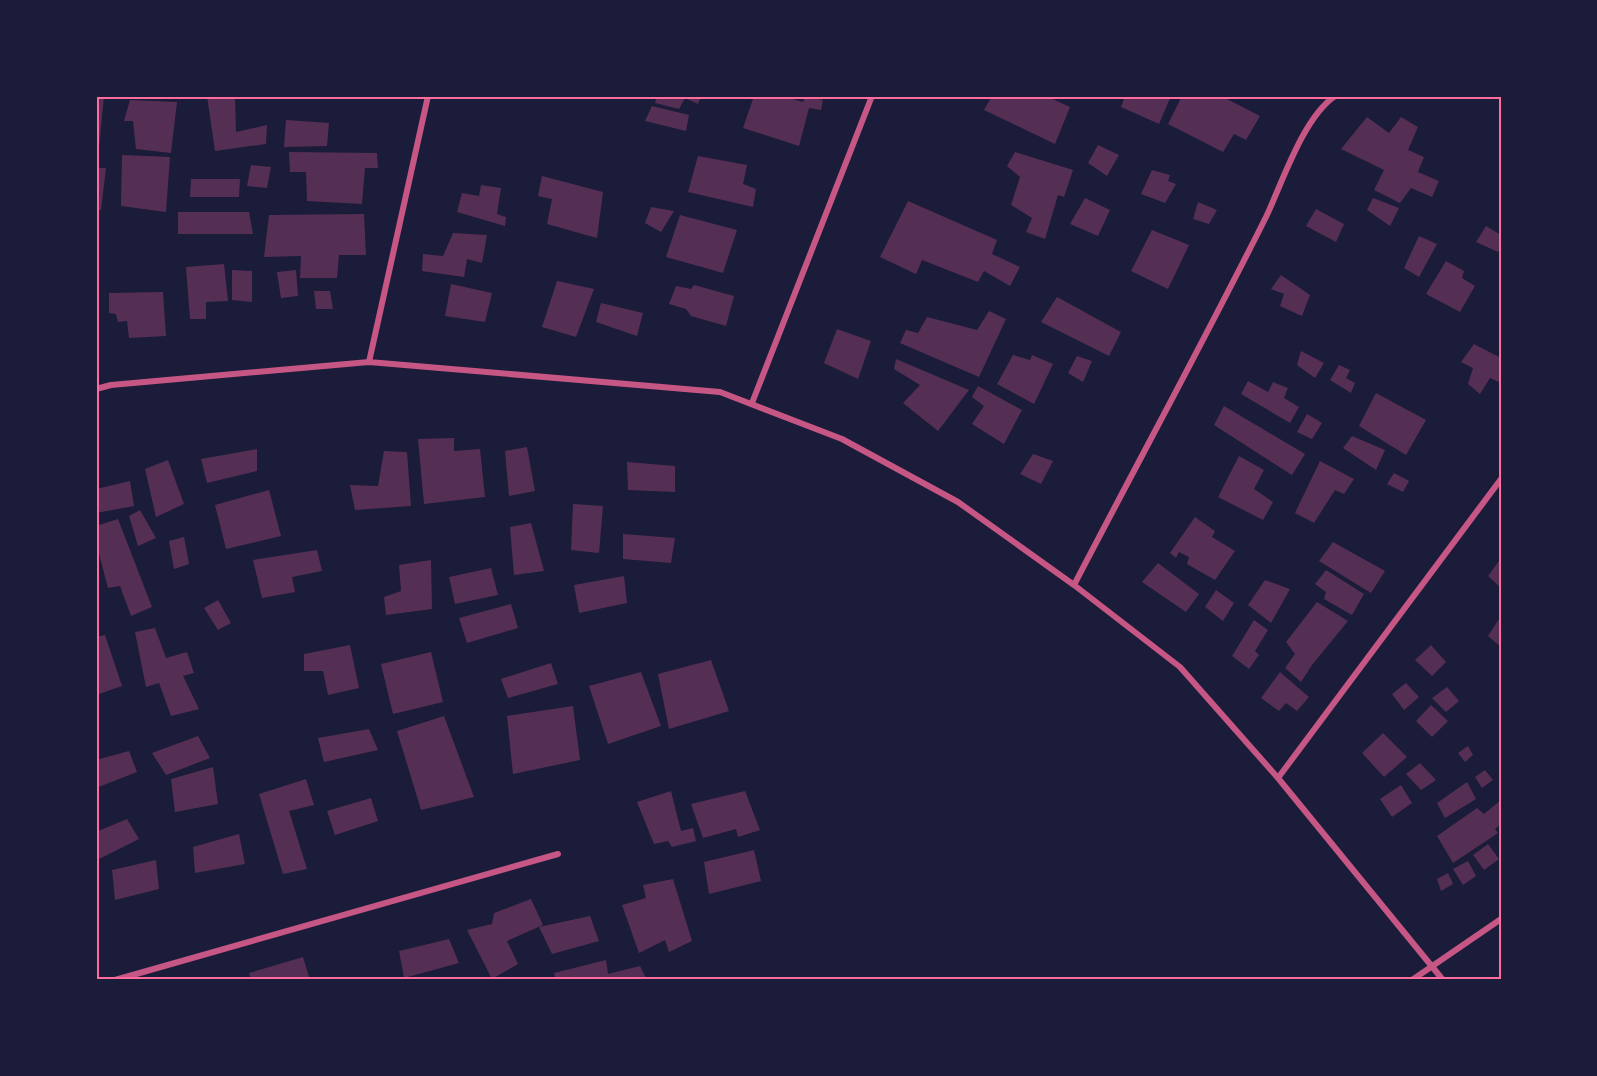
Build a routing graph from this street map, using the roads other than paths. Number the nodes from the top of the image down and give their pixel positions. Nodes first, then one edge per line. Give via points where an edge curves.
1 (428, 96) edge
2 (872, 96) edge
3 (1335, 96) edge
4 (369, 362) junction
5 (96, 389) edge
6 (752, 403) junction
7 (1501, 479) edge
8 (1074, 585) junction
9 (1278, 778) junction
10 (558, 854) dead end
11 (1501, 919) edge
12 (1431, 966) junction
13 (123, 979) edge
14 (115, 980) edge
15 (1412, 980) edge
16 (1443, 980) edge

1 - 4 street
2 - 6 street
3 - 8 street via 1313,118
4 - 5 street
4 - 6 street via 720,392
6 - 8 street via 842,439 958,502
7 - 9 street
8 - 9 street via 1180,667
9 - 12 street
10 - 13 street
11 - 12 street
12 - 15 street
12 - 16 street
13 - 14 street

